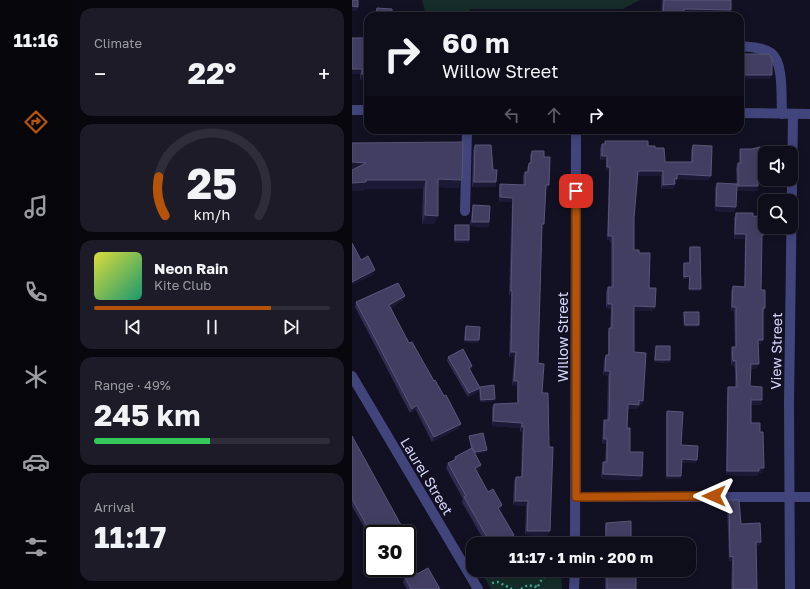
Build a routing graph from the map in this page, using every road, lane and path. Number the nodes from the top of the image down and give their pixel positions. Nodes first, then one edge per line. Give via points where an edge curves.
1 (744, 46) edge
2 (352, 110) edge
3 (364, 110) edge
4 (744, 114) edge
5 (782, 114) junction
6 (792, 114) junction
7 (810, 114) edge
8 (467, 134) edge
9 (576, 134) edge
10 (465, 211) dead end
11 (352, 376) edge
12 (790, 496) junction
13 (576, 497) junction
14 (810, 497) edge
15 (575, 537) edge
16 (544, 577) edge
17 (574, 577) edge
18 (492, 583) dead end
19 (478, 589) edge
20 (512, 589) edge
21 (521, 589) edge
22 (537, 589) edge
23 (574, 589) edge
24 (790, 589) edge

1 - 5 street via 760,48 771,53 776,59
2 - 3 street
4 - 5 street
5 - 6 street
6 - 7 street
6 - 12 street, View Street
8 - 10 street
9 - 13 street, Willow Street
11 - 19 street, Laurel Street
12 - 13 street
12 - 14 street
12 - 24 street, View Street
13 - 15 street, Willow Street
16 - 22 path
17 - 23 street
18 - 20 path via 498,582
21 - 22 path via 528,585

